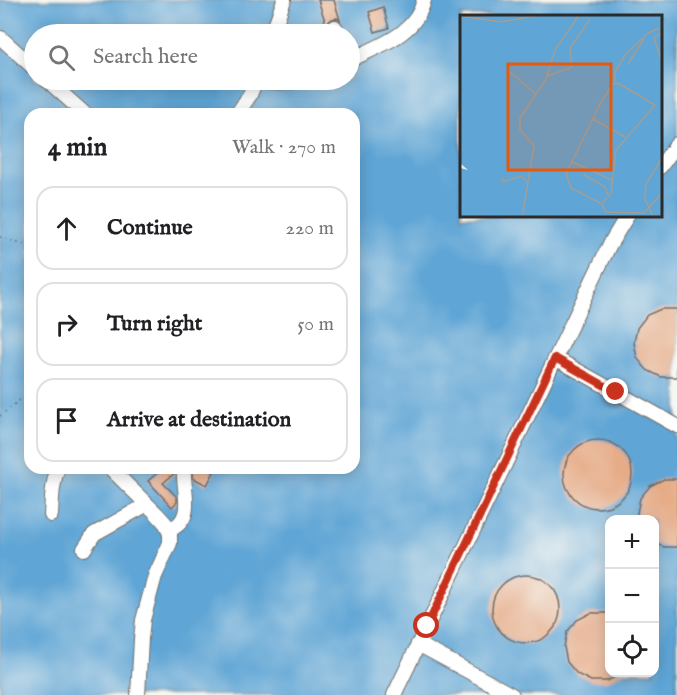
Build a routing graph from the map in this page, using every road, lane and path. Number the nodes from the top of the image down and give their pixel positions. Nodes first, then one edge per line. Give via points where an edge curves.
1 (284, 0) edge
2 (424, 0) edge
3 (276, 24) edge
4 (1, 38) edge
5 (360, 55) edge
6 (24, 59) edge
7 (58, 90) edge
8 (253, 90) edge
9 (78, 108) edge
10 (241, 108) edge
11 (677, 144) edge
12 (662, 164) edge
13 (626, 218) edge
14 (0, 237) edge
15 (24, 245) edge
16 (555, 358) junction
17 (24, 397) edge
18 (0, 416) edge
19 (677, 426) edge
20 (56, 474) edge
21 (116, 474) edge
22 (184, 474) edge
23 (146, 505) junction
24 (51, 515) dead end
25 (169, 530) junction
26 (84, 549) dead end
27 (418, 644) junction
28 (138, 695) edge
29 (394, 695) edge
30 (512, 695) edge

1 - 3 street
2 - 5 street via 420,14 410,26
4 - 6 street
7 - 9 street
8 - 10 street
11 - 12 street
13 - 16 street
14 - 15 path
16 - 19 street
16 - 27 street
17 - 18 path
20 - 24 street
21 - 23 street
22 - 25 street via 186,514
23 - 25 street
23 - 26 street via 94,534
25 - 28 street via 170,543 155,576 143,620
27 - 29 street
27 - 30 street

